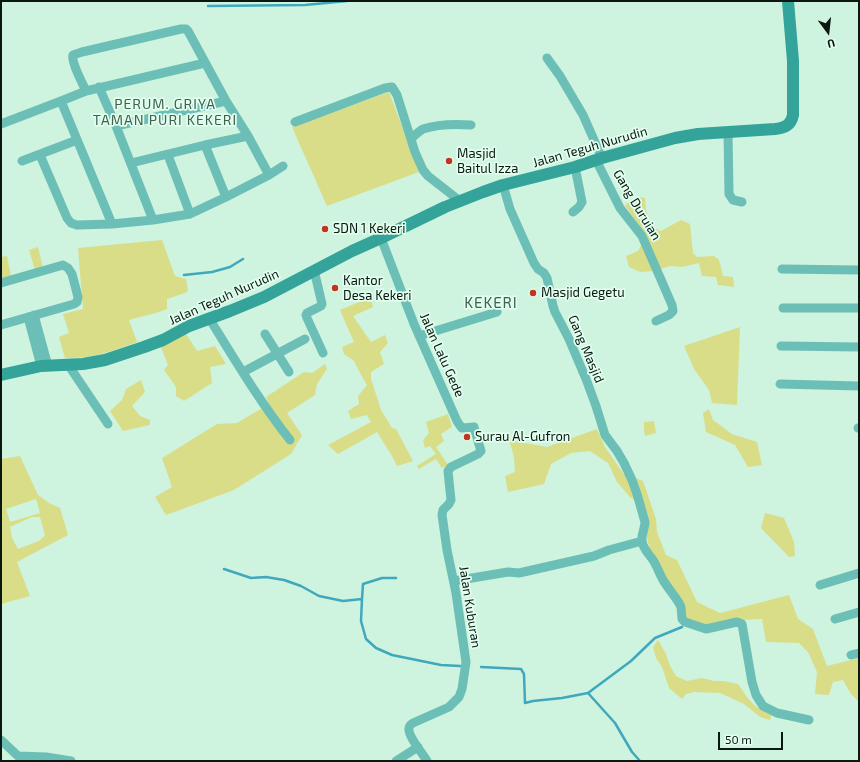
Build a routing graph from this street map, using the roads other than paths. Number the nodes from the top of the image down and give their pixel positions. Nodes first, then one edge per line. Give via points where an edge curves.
1 (788, 1) edge
2 (546, 58) dead end
3 (205, 62) junction
4 (99, 87) junction
5 (86, 91) junction
6 (61, 101) junction
7 (226, 101) junction
8 (295, 122) dead end
9 (1, 124) edge
10 (471, 125) dead end
11 (116, 126) junction
12 (728, 132) junction
13 (248, 136) junction
14 (411, 139) junction
15 (77, 140) junction
16 (205, 145) junction
17 (40, 154) junction
18 (168, 155) junction
19 (599, 159) junction
20 (22, 161) dead end
21 (131, 163) junction
22 (283, 166) dead end
23 (575, 167) junction
24 (269, 175) junction
25 (504, 185) junction
26 (226, 197) junction
27 (460, 201) junction
28 (742, 202) dead end
29 (573, 212) dead end
30 (190, 214) junction
31 (153, 220) junction
32 (112, 224) junction
33 (381, 238) junction
34 (782, 269) dead end
35 (314, 270) junction
36 (859, 270) edge
37 (1, 283) edge
38 (783, 308) dead end
39 (859, 308) edge
40 (497, 312) dead end
41 (31, 316) junction
42 (209, 318) junction
43 (656, 321) dead end
44 (1, 325) edge
45 (264, 334) dead end
46 (419, 336) junction
47 (306, 339) dead end
48 (781, 346) dead end
49 (859, 347) edge
50 (323, 353) dead end
51 (277, 354) junction
52 (45, 366) junction
53 (69, 366) junction
54 (243, 372) junction
55 (289, 372) dead end
56 (1, 375) edge
57 (780, 384) dead end
58 (859, 386) edge
59 (108, 424) dead end
60 (290, 440) dead end
61 (480, 446) joint
62 (642, 540) junction
63 (859, 573) edge
64 (454, 581) junction
65 (820, 585) dead end
66 (859, 612) edge
67 (835, 619) dead end
68 (809, 720) dead end
69 (1, 740) edge
70 (418, 747) junction
71 (71, 761) edge
72 (396, 761) edge
73 (428, 761) edge

1 - 12 street, Jalan Teguh Nurudin via 793,61 791,122 779,129
2 - 19 street via 583,115
3 - 4 street
3 - 5 street via 186,29 73,54 74,64
3 - 7 street
4 - 5 street
4 - 11 street
5 - 6 street
6 - 9 street
6 - 15 street
7 - 11 street
7 - 13 street
8 - 14 street via 392,87
10 - 14 street via 437,126 422,130
11 - 21 street
12 - 19 street, Jalan Teguh Nurudin via 675,138
12 - 28 street via 729,194 733,200
13 - 16 street
13 - 24 street
14 - 27 street via 423,170
15 - 17 street
15 - 32 street
16 - 18 street
16 - 26 street
17 - 20 street
17 - 32 street via 71,223
18 - 21 street
18 - 30 street
19 - 23 street, Jalan Teguh Nurudin
19 - 43 street, Gang Duruian via 620,208 642,236 672,305 673,311
21 - 31 street
22 - 24 street
23 - 25 street, Jalan Teguh Nurudin
23 - 29 street via 582,202
24 - 26 street
25 - 27 street, Jalan Teguh Nurudin
25 - 62 street, Gang Masjid via 510,209 534,263 547,278 554,308 586,379 605,436 617,450 637,494 645,522
26 - 30 street
27 - 33 street, Jalan Teguh Nurudin
30 - 31 street
31 - 32 street
33 - 35 street, Jalan Teguh Nurudin
33 - 46 street, Jalan Lalu Gede
34 - 36 street
35 - 42 street, Jalan Teguh Nurudin via 253,302
35 - 50 street via 322,304 307,314 306,318
37 - 41 street via 63,265 68,268 72,274 77,302
38 - 39 street
40 - 46 street
41 - 44 street
41 - 52 street
42 - 53 street, Jalan Teguh Nurudin via 163,340 124,354
42 - 54 street
45 - 51 street
46 - 61 street, Jalan Lalu Gede via 457,421 462,428 474,427
47 - 51 street
48 - 49 street
51 - 54 street
51 - 55 street
52 - 53 street, Jalan Teguh Nurudin
52 - 56 street, Jalan Teguh Nurudin
53 - 59 street
54 - 60 street
57 - 58 street
61 - 64 street, Jalan Kuburan via 481,452 448,471 451,500 442,515
62 - 64 street via 594,556 519,573 508,572
62 - 68 street via 662,579 679,603 683,621 706,629 737,622 742,624 752,682 763,706 777,713
63 - 65 street
64 - 70 street, Jalan Kuburan via 466,662 462,689 459,697 449,707 411,724 409,732
66 - 67 street
69 - 71 street via 18,756
70 - 72 street
70 - 73 street, Jalan Kuburan

